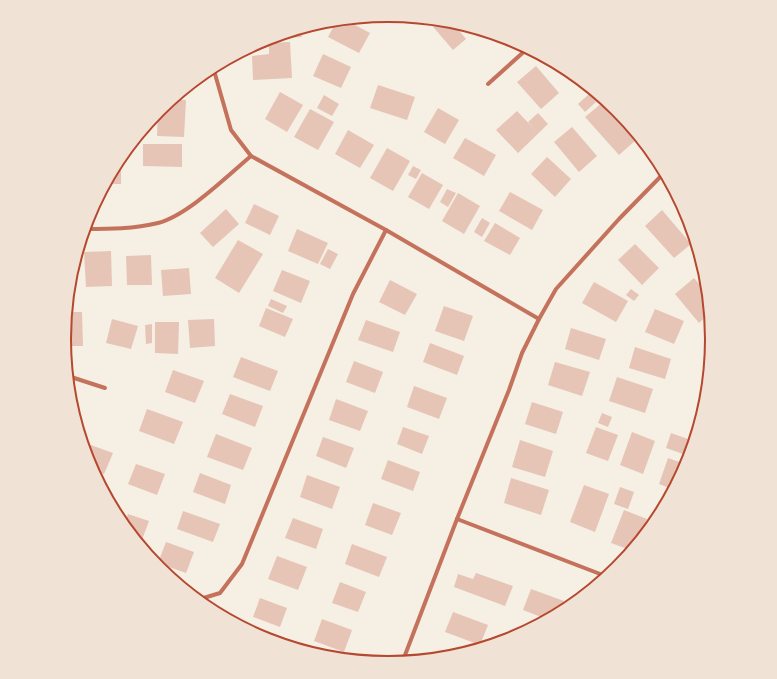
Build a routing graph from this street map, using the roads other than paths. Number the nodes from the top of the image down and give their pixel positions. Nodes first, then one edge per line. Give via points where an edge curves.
1 (523, 52) edge
2 (215, 74) edge
3 (488, 84) dead end
4 (251, 156) junction
5 (660, 177) edge
6 (91, 229) edge
7 (386, 230) junction
8 (539, 319) junction
9 (74, 378) edge
10 (105, 388) dead end
11 (457, 519) junction
12 (602, 575) edge
13 (205, 598) edge
14 (405, 656) edge

1 - 3 street
2 - 4 street via 231,130
4 - 6 street via 186,209 160,223 125,229
4 - 7 street
5 - 8 street via 556,289
7 - 8 street
7 - 13 street via 353,294 242,564 220,593
8 - 11 street via 522,353
9 - 10 street
11 - 12 street
11 - 14 street

